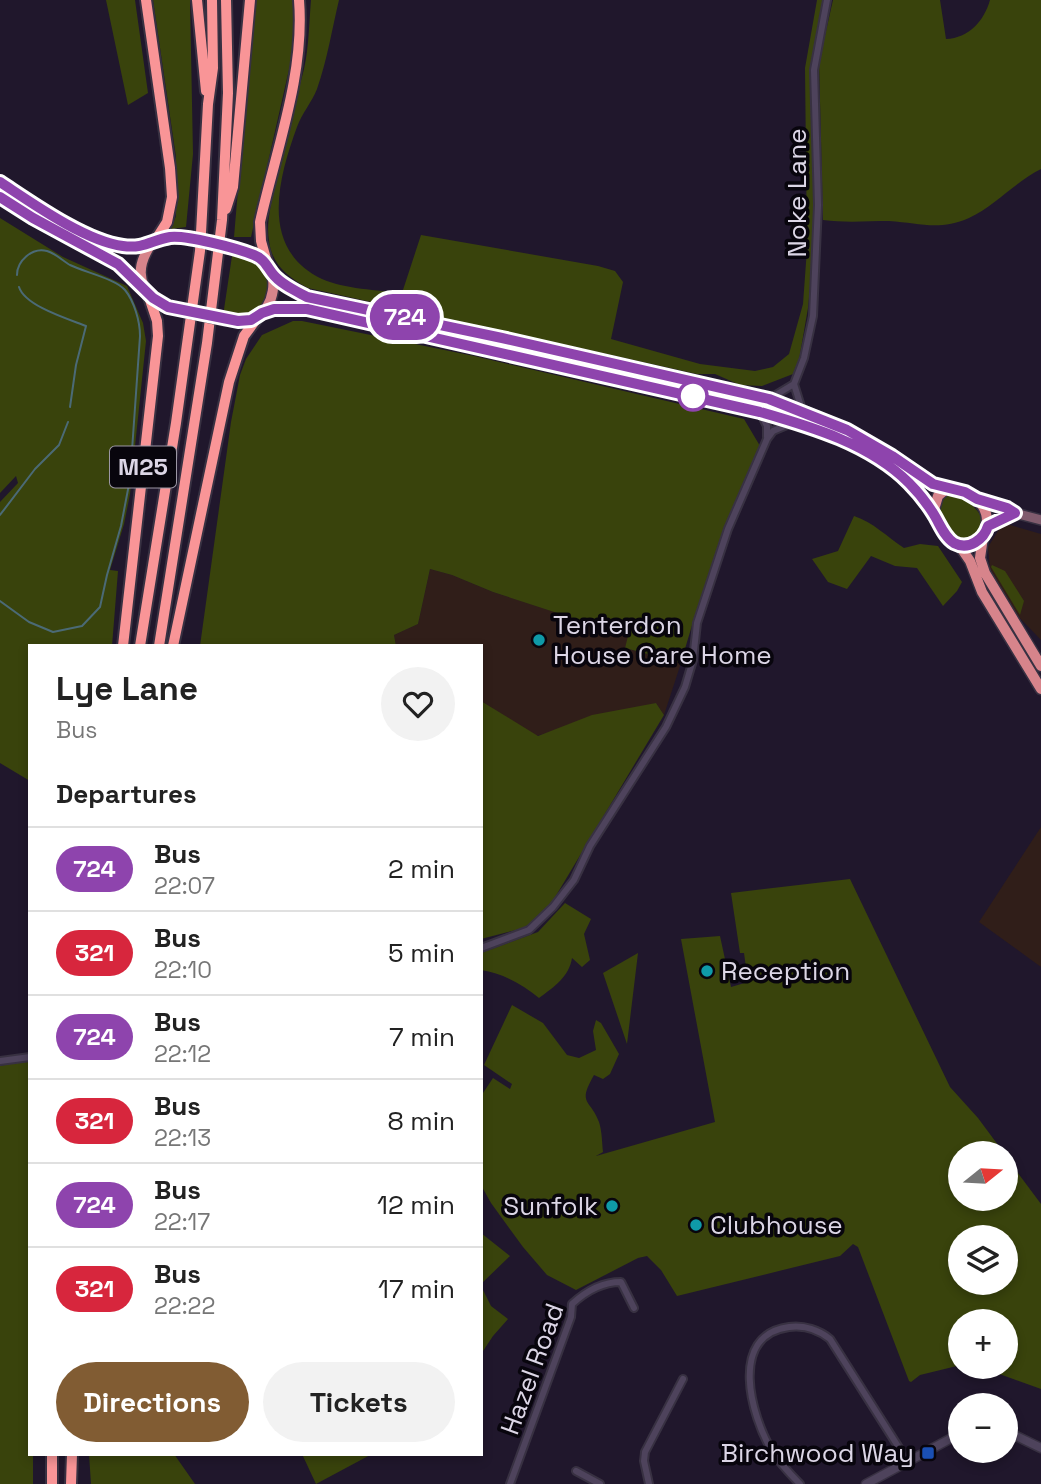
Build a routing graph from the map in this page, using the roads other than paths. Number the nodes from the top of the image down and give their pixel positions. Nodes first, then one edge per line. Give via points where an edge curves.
1 (146, 0) edge
2 (197, 0) edge
3 (212, 0) edge
4 (226, 0) edge
5 (250, 0) edge
6 (299, 0) edge
7 (827, 0) edge
8 (208, 104) junction
9 (0, 182) edge
10 (0, 197) edge
11 (222, 220) junction
12 (153, 242) junction
13 (270, 270) junction
14 (145, 289) junction
15 (260, 315) junction
16 (794, 384) junction
17 (769, 399) junction
18 (802, 410) junction
19 (760, 412) junction
20 (794, 422) junction
21 (767, 439) junction
22 (947, 488) junction
23 (977, 499) junction
24 (933, 513) junction
25 (1015, 513) junction
26 (1041, 520) edge
27 (988, 526) junction
28 (983, 537) junction
29 (959, 545) junction
30 (123, 644) edge
31 (140, 644) edge
32 (159, 644) edge
33 (173, 644) edge
34 (1038, 657) edge
35 (1041, 666) edge
36 (1041, 689) edge
37 (483, 947) edge
38 (28, 1057) edge
39 (0, 1060) edge
40 (634, 1308) dead end
41 (683, 1379) dead end
42 (1018, 1437) edge
43 (948, 1440) edge
44 (1041, 1448) edge
45 (52, 1456) edge
46 (72, 1456) edge
47 (908, 1462) junction
48 (576, 1471) dead end
49 (52, 1484) edge
50 (71, 1484) edge
51 (510, 1484) edge
52 (600, 1484) edge
53 (649, 1484) edge
54 (800, 1484) edge
55 (866, 1484) edge

1 - 12 highway via 172,203 167,222
2 - 8 highway
3 - 8 highway, M25 via 213,68
4 - 11 highway, M25 via 228,93
5 - 11 highway via 233,187
6 - 13 highway via 294,73 260,222
7 - 16 street, Noke Lane via 814,69 818,205 813,316
8 - 31 highway, M25 via 194,302
9 - 12 highway via 100,239 122,246 142,247
10 - 14 highway via 108,258
11 - 32 highway, M25
12 - 13 highway, bridge via 177,237 233,249 257,256
12 - 14 highway via 142,266
13 - 15 highway via 272,292
13 - 17 highway via 299,293 322,301
14 - 15 highway, bridge via 159,303 182,311 223,320 245,321
14 - 30 highway, M25 via 158,321 158,336
15 - 19 highway via 285,307 307,309
15 - 33 highway, M25 via 244,336 229,382
16 - 17 street
16 - 18 street
17 - 18 highway
18 - 22 highway via 847,430 933,484
19 - 20 highway
19 - 21 street
20 - 21 street via 773,431
20 - 24 highway via 884,463 909,483
21 - 37 street via 728,529 697,623 685,687 666,727 553,907 529,930
22 - 23 highway
22 - 24 highway via 938,496
23 - 25 main road
23 - 27 highway
24 - 29 highway via 949,539
25 - 26 main road
25 - 27 main road
27 - 28 highway
28 - 29 highway
28 - 34 highway via 985,573
29 - 36 highway
34 - 35 highway
38 - 39 street
40 - 51 street, Hazel Road via 621,1282 607,1283 572,1304
41 - 53 street via 645,1452
42 - 44 street
43 - 47 street
45 - 49 highway
46 - 50 highway
47 - 54 street via 830,1339 811,1329 783,1328 765,1337 757,1348 750,1366 750,1385 767,1442
47 - 55 street
48 - 52 street

